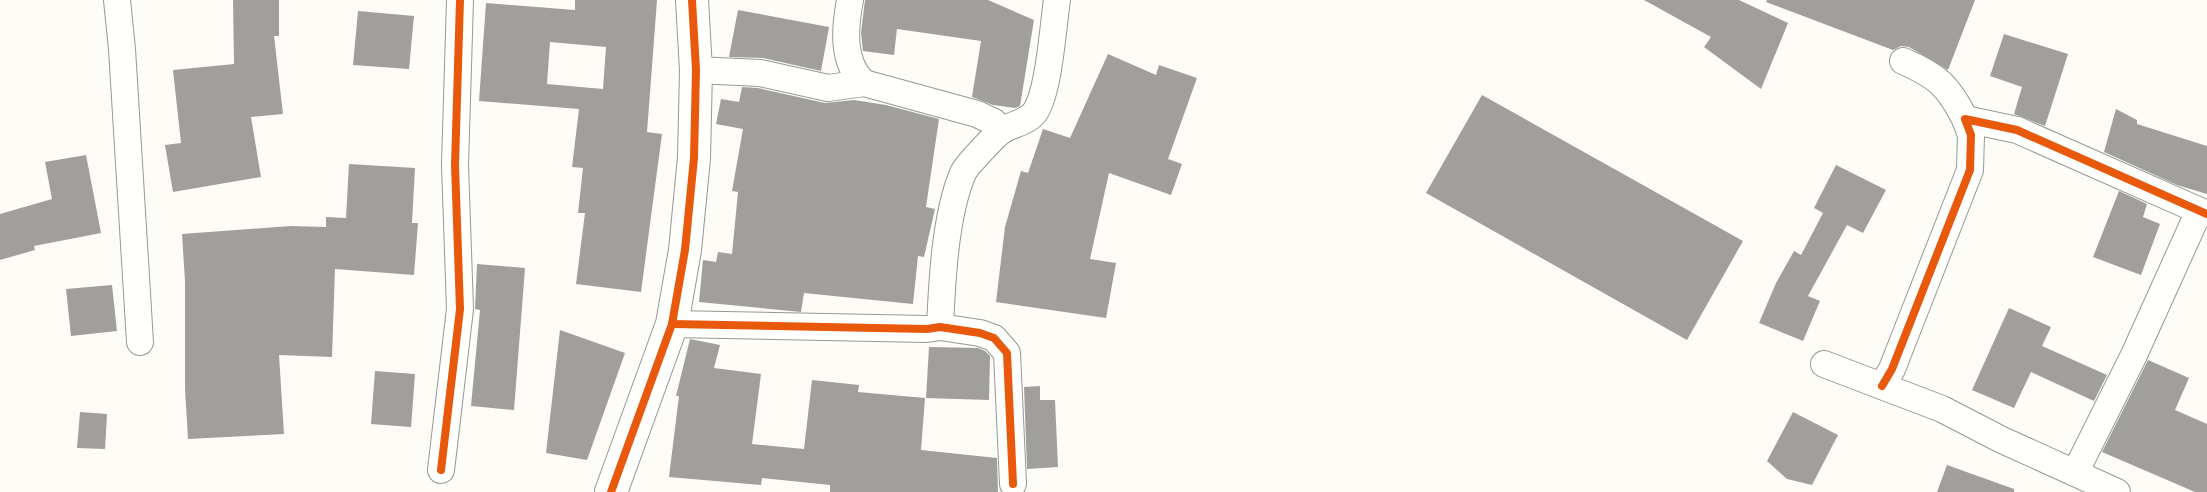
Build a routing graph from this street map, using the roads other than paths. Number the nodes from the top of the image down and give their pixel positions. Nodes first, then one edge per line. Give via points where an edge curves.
1 (117, 0) edge
2 (460, 0) edge
3 (692, 0) edge
4 (850, 0) edge
5 (1057, 0) edge
6 (1903, 61) dead end
7 (696, 70) junction
8 (864, 83) junction
9 (1965, 119) junction
10 (1001, 130) junction
11 (2203, 213) edge
12 (672, 324) junction
13 (940, 327) junction
14 (140, 342) dead end
15 (1824, 364) dead end
16 (1882, 386) junction
17 (441, 470) dead end
18 (2075, 473) junction
19 (1013, 484) dead end
20 (613, 486) edge
21 (2117, 492) edge

1 - 14 street
2 - 17 street via 455,165 460,309
3 - 7 street
4 - 8 street via 844,34 850,59
5 - 10 street via 1044,89 1035,113
6 - 9 street via 1933,74 1955,99
7 - 8 street via 760,73 828,88
7 - 12 street via 694,158 685,250
8 - 10 street via 977,114
9 - 11 street via 2017,130
9 - 16 street via 1971,135 1970,170
10 - 13 street via 964,171 943,269
11 - 18 street
12 - 13 street
12 - 20 street
13 - 19 street via 994,338 1007,353
15 - 16 street
16 - 18 street via 1942,409
18 - 21 street

